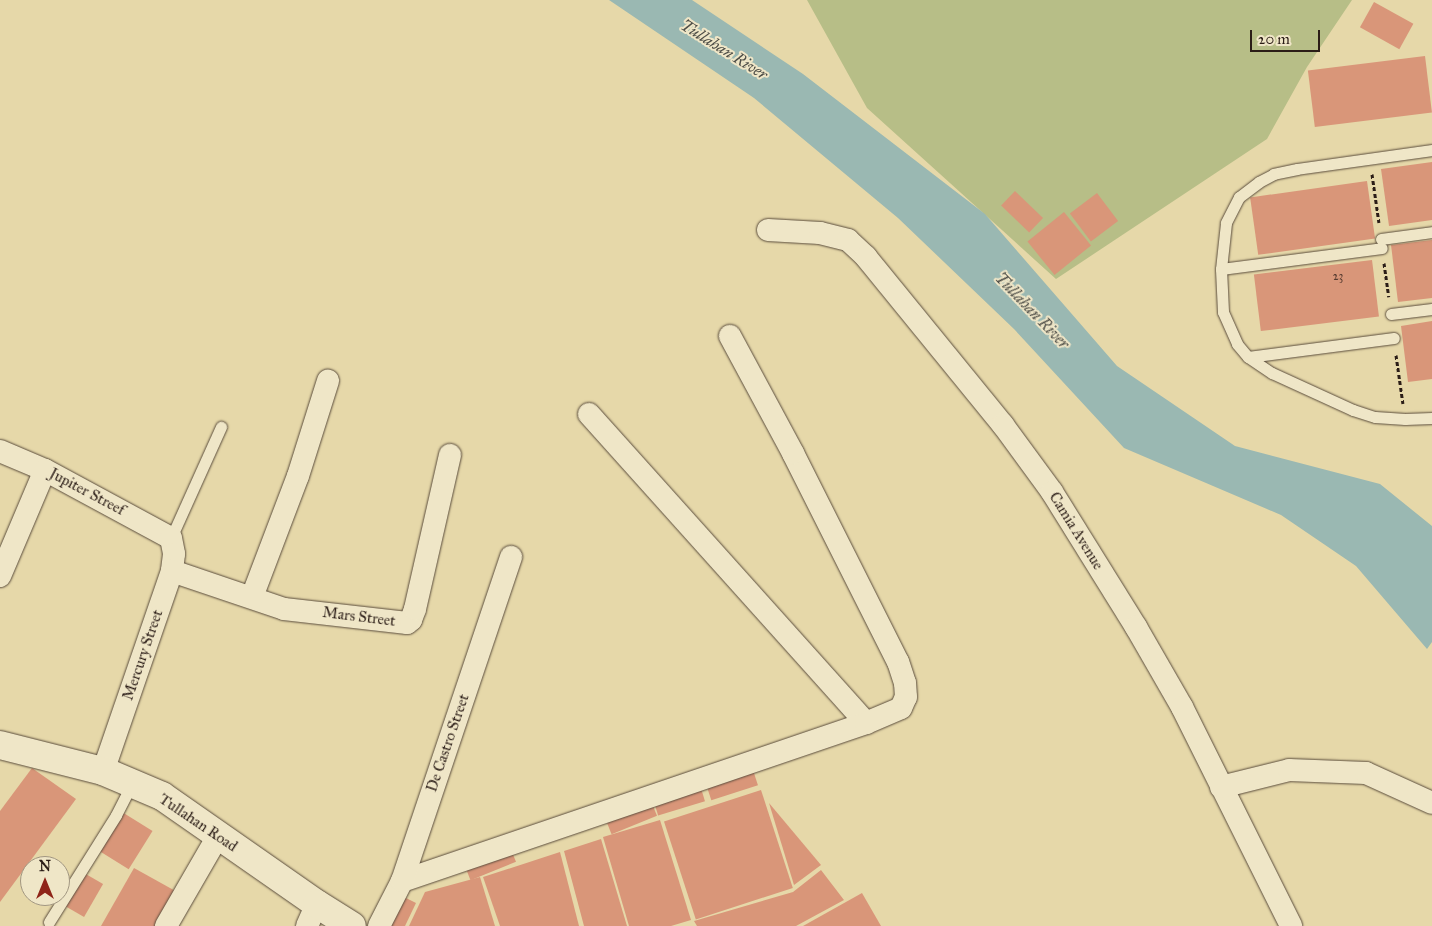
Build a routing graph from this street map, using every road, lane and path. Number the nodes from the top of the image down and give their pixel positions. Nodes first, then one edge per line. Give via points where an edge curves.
1 (1432, 150) edge
2 (1370, 159) junction
3 (768, 230) dead end
4 (1432, 232) edge
5 (1381, 244) junction
6 (1221, 269) junction
7 (1432, 309) edge
8 (1391, 314) joint
9 (730, 336) dead end
10 (1394, 338) joint
11 (1248, 357) junction
12 (328, 381) dead end
13 (590, 414) dead end
14 (1432, 418) edge
15 (1405, 420) junction
16 (221, 427) dead end
17 (0, 451) edge
18 (450, 455) dead end
19 (45, 470) junction
20 (172, 538) junction
21 (511, 557) dead end
22 (172, 571) junction
23 (0, 576) edge
24 (252, 597) junction
25 (866, 723) junction
26 (0, 745) edge
27 (103, 771) junction
28 (132, 784) junction
29 (1221, 787) junction
30 (1432, 803) edge
31 (218, 836) junction
32 (402, 881) junction
33 (312, 915) edge
34 (49, 922) dead end
35 (166, 926) edge
36 (352, 926) edge
37 (378, 926) edge
38 (1291, 926) edge

1 - 2 lane
2 - 5 path
2 - 6 lane via 1274,174 1239,196 1226,223
3 - 29 street, Camia Avenue via 820,233 848,240 866,257 1052,492 1136,627 1182,708
4 - 5 lane
5 - 6 lane
5 - 8 path
6 - 11 lane via 1222,312 1237,344
7 - 8 lane
9 - 25 street via 898,662 906,698 900,708
10 - 11 lane
10 - 15 path
11 - 15 lane via 1272,373 1353,410 1376,417
12 - 24 street via 298,476
13 - 25 street
14 - 15 lane
16 - 20 lane
17 - 19 street, Jupiter Streef
18 - 24 street, Mars Street via 411,620 407,623 284,608
19 - 20 street, Jupiter Streef
19 - 23 street
20 - 22 street, Mercury Street
21 - 32 street, De Castro Street
22 - 24 street, Mars Street
22 - 27 street, Mercury Street
25 - 32 street
26 - 27 main road, Tullahan Road
27 - 28 main road, Tullahan Road
28 - 31 main road, Tullahan Road via 162,796
28 - 34 lane
29 - 30 street via 1289,770 1366,773
29 - 38 street, Camia Avenue
31 - 33 main road, Tullahan Road
31 - 35 street
32 - 37 street, De Castro Street
33 - 36 main road, Tullahan Road

